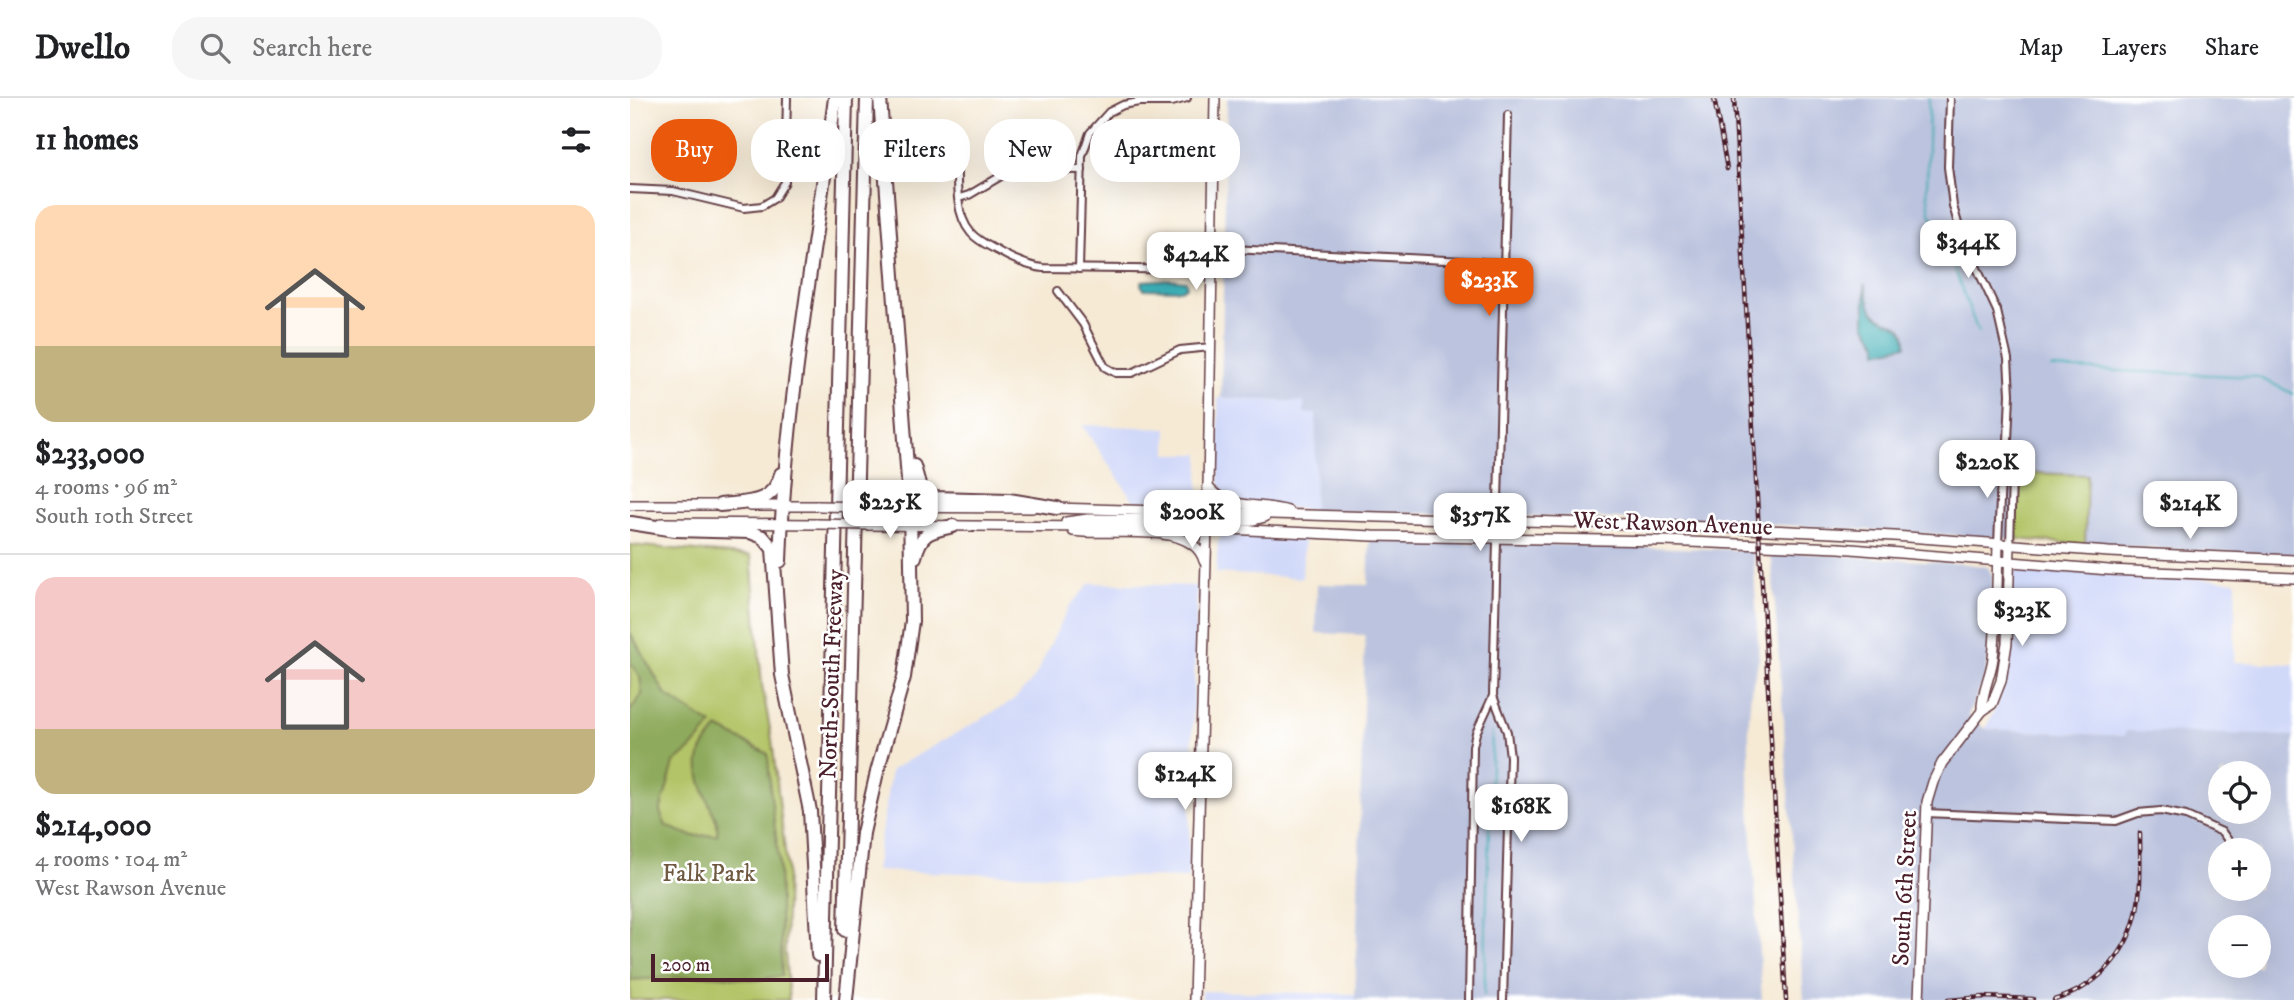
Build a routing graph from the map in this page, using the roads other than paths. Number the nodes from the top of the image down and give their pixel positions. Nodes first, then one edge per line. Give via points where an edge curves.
1 (787, 98) edge
2 (835, 98) edge
3 (846, 98) edge
4 (867, 98) edge
5 (880, 98) edge
6 (1186, 98) edge
7 (1215, 98) edge
8 (1950, 98) edge
9 (1508, 115) dead end
10 (1082, 170) junction
11 (958, 182) edge
12 (630, 189) edge
13 (959, 198) junction
14 (1212, 248) junction
15 (1504, 263) junction
16 (1079, 269) junction
17 (1211, 270) junction
18 (1058, 291) dead end
19 (1211, 347) junction
20 (904, 407) junction
21 (790, 436) junction
22 (2007, 464) junction
23 (1208, 487) junction
24 (630, 505) edge
25 (720, 505) junction
26 (783, 506) junction
27 (910, 508) junction
28 (1057, 508) junction
29 (1208, 512) junction
30 (1274, 514) junction
31 (1303, 515) junction
32 (1371, 518) junction
33 (1497, 522) junction
34 (630, 523) edge
35 (782, 524) junction
36 (911, 526) junction
37 (953, 526) junction
38 (1041, 527) junction
39 (1208, 528) junction
40 (1307, 533) junction
41 (1370, 536) junction
42 (1497, 539) junction
43 (1998, 544) junction
44 (2010, 545) junction
45 (2261, 559) junction
46 (1998, 561) junction
47 (2294, 561) edge
48 (2010, 562) junction
49 (912, 571) junction
50 (1206, 573) junction
51 (2260, 576) junction
52 (2294, 578) edge
53 (779, 607) junction
54 (1493, 696) junction
55 (1982, 710) junction
56 (1926, 813) junction
57 (2226, 838) edge
58 (822, 1000) edge
59 (845, 1000) edge
60 (1195, 1000) edge
61 (1469, 1000) edge
62 (1503, 1000) edge
63 (1919, 1000) edge

1 - 12 street via 785,182 778,196 762,206 744,208 673,191
2 - 21 highway
3 - 58 highway, North-South Freeway
4 - 59 highway, North-South Freeway
5 - 20 highway
6 - 10 street via 1139,102 1110,112 1090,133
7 - 14 main road
8 - 22 street, South 6th Street via 1948,167 1953,206 1997,311 2007,349
9 - 15 street
10 - 13 street via 1013,169
10 - 16 street
11 - 13 street
13 - 16 street via 962,217 978,240 1035,267
14 - 15 street
14 - 17 main road
15 - 33 street
16 - 17 street
17 - 19 main road
18 - 19 street via 1083,324 1105,367 1116,373 1132,373 1186,349
19 - 23 main road
20 - 27 highway
20 - 28 highway via 915,476 929,496
21 - 25 highway via 779,482 771,494
21 - 26 highway
22 - 43 street, South 6th Street via 2001,477
22 - 44 street, South 6th Street via 2012,477
23 - 29 main road
23 - 31 main road via 1245,506
24 - 25 main road, West Rawson Avenue
25 - 26 main road, West Rawson Avenue
26 - 27 main road, West Rawson Avenue, bridge
26 - 35 highway
27 - 28 main road, West Rawson Avenue
27 - 36 highway
28 - 29 main road, West Rawson Avenue
29 - 30 main road, West Rawson Avenue
29 - 38 main road via 1196,520 1088,519
29 - 39 main road
30 - 31 main road, West Rawson Avenue
30 - 39 main road via 1250,521 1216,520
31 - 32 main road, West Rawson Avenue
31 - 40 main road
32 - 33 main road, West Rawson Avenue
32 - 41 main road
33 - 42 street
33 - 43 main road, West Rawson Avenue via 1721,527
34 - 35 main road, West Rawson Avenue
34 - 53 highway via 760,535 775,556
35 - 36 main road, West Rawson Avenue, bridge
35 - 53 highway
36 - 37 main road, West Rawson Avenue
36 - 49 highway
37 - 38 main road, West Rawson Avenue
37 - 49 highway via 923,537
38 - 39 main road, West Rawson Avenue
38 - 50 main road via 1092,534 1178,536 1197,547
39 - 40 main road, West Rawson Avenue
39 - 50 main road
40 - 41 main road, West Rawson Avenue
41 - 42 main road, West Rawson Avenue
42 - 46 main road, West Rawson Avenue via 1839,548
42 - 54 street
43 - 44 main road, West Rawson Avenue
43 - 46 main road, South 6th Street
44 - 45 main road, West Rawson Avenue
44 - 48 main road, South 6th Street
45 - 47 main road, West Rawson Avenue
45 - 51 main road
46 - 48 main road, West Rawson Avenue
46 - 55 main road, South 6th Street via 1993,656
48 - 51 main road, West Rawson Avenue
48 - 55 main road, South 6th Street via 2004,669 1992,704
49 - 59 highway via 907,658 863,833
50 - 60 main road
51 - 52 main road, West Rawson Avenue
53 - 58 highway via 782,675 810,811
54 - 61 street via 1473,746
54 - 62 street via 1507,732 1510,757
55 - 56 main road, South 6th Street via 1937,773
56 - 57 street via 2116,821 2161,811 2186,816
56 - 63 main road, South 6th Street

